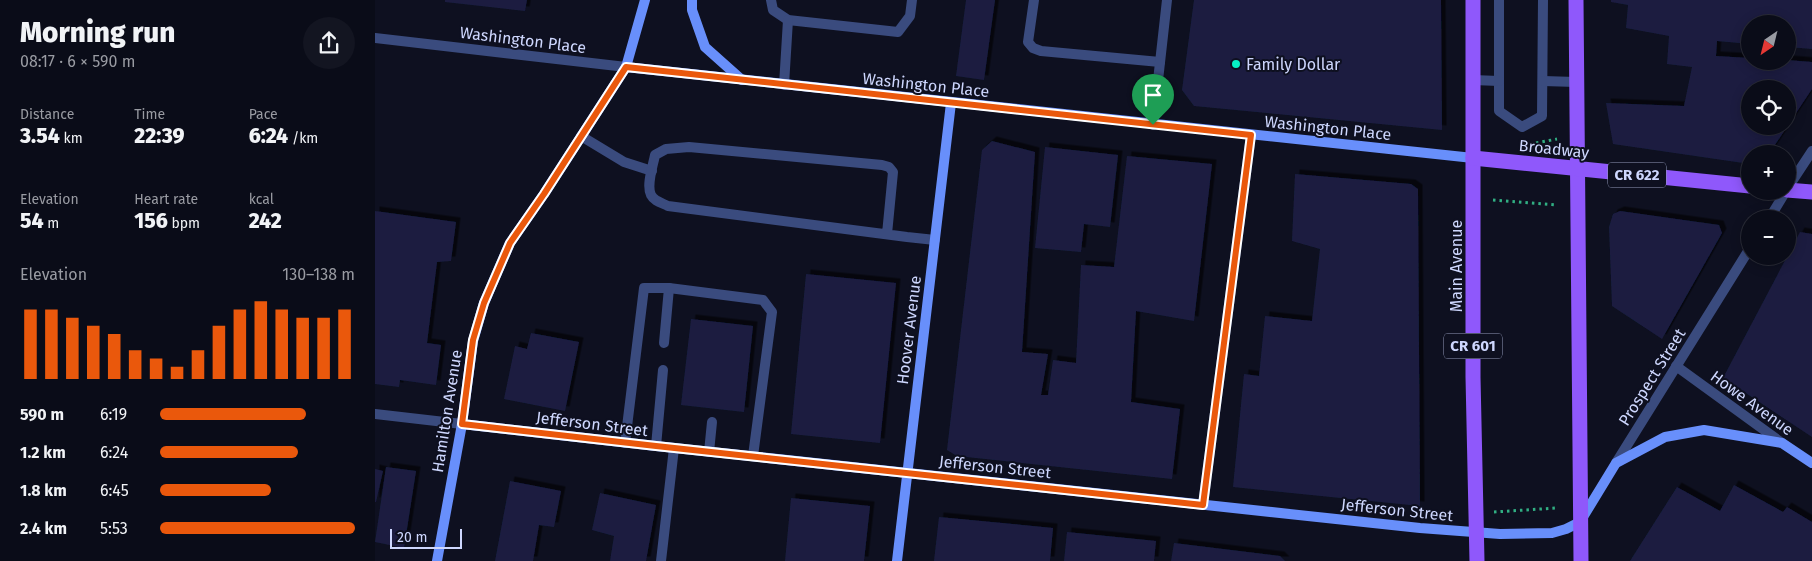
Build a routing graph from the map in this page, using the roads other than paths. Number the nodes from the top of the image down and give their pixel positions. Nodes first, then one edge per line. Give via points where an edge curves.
1 (645, 0) edge
2 (692, 0) edge
3 (771, 0) edge
4 (912, 0) edge
5 (1034, 0) edge
6 (1167, 0) edge
7 (1473, 0) edge
8 (1499, 0) edge
9 (1543, 0) edge
10 (1576, 0) edge
11 (789, 20) junction
12 (375, 38) edge
13 (1160, 62) junction
14 (626, 67) junction
15 (742, 80) junction
16 (1473, 80) junction
17 (1499, 81) junction
18 (1543, 81) junction
19 (1576, 82) junction
20 (784, 85) junction
21 (951, 103) junction
22 (1153, 125) junction
23 (1251, 135) junction
24 (581, 136) junction
25 (1812, 150) edge
26 (1473, 158) junction
27 (1576, 169) junction
28 (652, 171) junction
29 (1796, 176) edge
30 (1741, 185) edge
31 (1796, 191) edge
32 (1812, 192) edge
33 (887, 234) junction
34 (935, 240) junction
35 (1741, 262) edge
36 (669, 288) junction
37 (665, 343) dead end
38 (1675, 366) junction
39 (663, 370) dead end
40 (375, 414) edge
41 (712, 422) dead end
42 (462, 424) junction
43 (625, 443) junction
44 (1782, 443) junction
45 (656, 446) junction
46 (674, 448) junction
47 (709, 452) junction
48 (753, 456) junction
49 (1812, 462) edge
50 (1616, 463) junction
51 (907, 473) junction
52 (1203, 505) junction
53 (1580, 522) junction
54 (1477, 533) junction
55 (437, 561) edge
56 (661, 561) edge
57 (897, 561) edge
58 (1477, 561) edge
59 (1581, 561) edge

1 - 14 main road, Hamilton Avenue
2 - 15 main road via 692,10 705,47
3 - 11 street via 773,10
4 - 11 street via 910,16 898,32
5 - 13 street via 1028,42 1033,48
6 - 13 street
7 - 16 main road, Main Avenue / CR 601
8 - 17 street
9 - 18 street
10 - 19 main road
11 - 20 street
12 - 14 street, Washington Place
13 - 22 street
14 - 15 main road, Washington Place
14 - 24 main road, Hamilton Avenue
15 - 20 main road, Washington Place
16 - 17 street
16 - 26 main road, Main Avenue / CR 601
17 - 18 street via 1499,111 1522,128 1543,116
18 - 19 street
19 - 27 main road
20 - 21 main road, Washington Place
21 - 22 main road, Washington Place
21 - 34 main road, Hoover Avenue
22 - 23 main road, Washington Place
23 - 26 main road, Washington Place
23 - 52 street
24 - 28 street via 624,162
24 - 42 main road, Hamilton Avenue via 510,243 484,303 473,340
25 - 29 street
26 - 27 main road, Broadway / CR 622
26 - 54 main road, Main Avenue / CR 601
27 - 30 main road, Broadway / CR 622
27 - 53 main road
28 - 33 street via 651,195 667,206
28 - 33 street via 655,155 666,149 689,147 882,165 893,172
31 - 32 main road
33 - 34 street
34 - 51 main road, Hoover Avenue
35 - 38 street, Prospect Street
36 - 37 street
36 - 43 street via 644,288
36 - 48 street via 763,300 772,312
38 - 44 street, Howe Avenue
38 - 50 street, Prospect Street
39 - 45 street
40 - 42 street, Jefferson Street
41 - 47 street
42 - 43 main road, Jefferson Street
42 - 55 main road, Hamilton Avenue
43 - 45 main road, Jefferson Street
44 - 49 main road, Howe Avenue
44 - 50 main road via 1705,430 1665,437
45 - 46 main road, Jefferson Street
46 - 47 main road, Jefferson Street
46 - 56 street
47 - 48 main road, Jefferson Street
48 - 51 main road, Jefferson Street
50 - 53 main road, Prospect Street
51 - 52 main road, Jefferson Street
51 - 57 main road, Hoover Avenue
52 - 54 main road, Jefferson Street
53 - 54 main road, Jefferson Street via 1552,533
53 - 59 main road
54 - 58 main road, Main Avenue / CR 601

